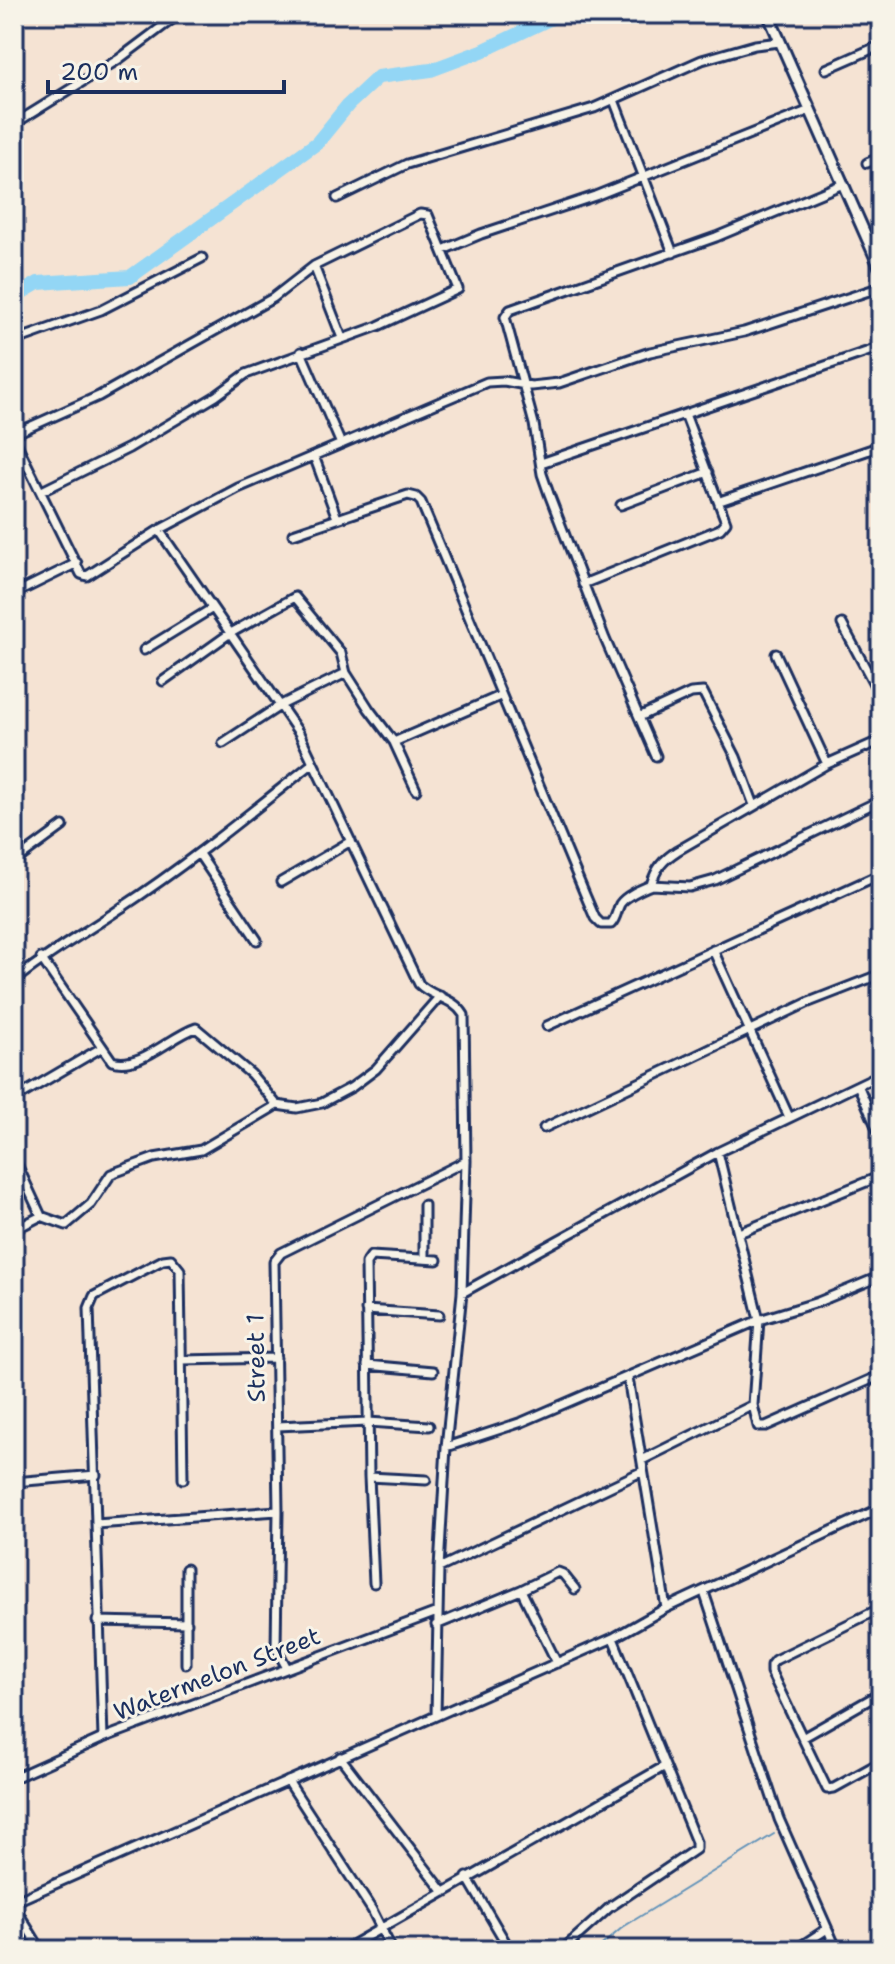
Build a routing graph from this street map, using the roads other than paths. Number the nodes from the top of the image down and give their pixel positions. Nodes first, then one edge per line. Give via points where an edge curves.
1 (179, 14) edge
2 (768, 14) edge
3 (780, 42) junction
4 (881, 45) edge
5 (826, 69) dead end
6 (614, 100) junction
7 (810, 110) junction
8 (14, 124) edge
9 (881, 157) edge
10 (867, 163) dead end
11 (642, 177) junction
12 (843, 184) junction
13 (337, 198) dead end
14 (443, 250) junction
15 (673, 253) junction
16 (202, 258) dead end
17 (880, 265) edge
18 (314, 266) junction
19 (881, 287) edge
20 (342, 338) junction
21 (14, 341) edge
22 (881, 347) edge
23 (301, 352) junction
24 (524, 386) junction
25 (685, 414) junction
26 (14, 436) edge
27 (341, 444) junction
28 (881, 446) edge
29 (16, 450) edge
30 (314, 456) junction
31 (541, 463) junction
32 (708, 472) junction
33 (42, 491) junction
34 (720, 501) junction
35 (621, 505) dead end
36 (337, 518) junction
37 (159, 530) junction
38 (293, 534) dead end
39 (77, 563) junction
40 (583, 584) junction
41 (14, 593) edge
42 (211, 609) junction
43 (842, 624) dead end
44 (229, 634) junction
45 (144, 650) dead end
46 (776, 654) dead end
47 (346, 673) junction
48 (163, 681) dead end
49 (500, 696) junction
50 (881, 697) edge
51 (281, 705) junction
52 (639, 717) junction
53 (881, 740) edge
54 (394, 742) junction
55 (223, 743) dead end
56 (656, 756) dead end
57 (313, 763) junction
58 (827, 764) junction
59 (416, 790) dead end
60 (881, 800) edge
61 (754, 805) junction
62 (63, 826) dead end
63 (351, 841) junction
64 (199, 854) junction
65 (14, 862) edge
66 (881, 874) edge
67 (281, 882) dead end
68 (651, 885) junction
69 (257, 940) dead end
70 (713, 950) junction
71 (41, 958) junction
72 (881, 974) edge
73 (14, 981) edge
74 (440, 996) junction
75 (547, 1026) dead end
76 (748, 1031) junction
77 (101, 1048) junction
78 (881, 1074) edge
79 (858, 1085) junction
80 (14, 1099) edge
81 (277, 1105) junction
82 (789, 1117) junction
83 (544, 1128) dead end
84 (881, 1138) edge
85 (718, 1152) junction
86 (14, 1158) edge
87 (466, 1161) junction
88 (881, 1176) edge
89 (424, 1205) dead end
90 (41, 1216) junction
91 (14, 1230) edge
92 (739, 1233) junction
93 (424, 1258) junction
94 (437, 1260) dead end
95 (881, 1276) edge
96 (462, 1293) junction
97 (366, 1310) junction
98 (439, 1315) dead end
99 (759, 1320) junction
100 (276, 1358) junction
101 (182, 1360) junction
102 (367, 1365) junction
103 (433, 1371) dead end
104 (881, 1375) edge
105 (628, 1378) junction
106 (753, 1405) junction
107 (368, 1422) junction
108 (277, 1426) junction
109 (429, 1426) dead end
110 (446, 1447) junction
111 (642, 1460) junction
112 (643, 1471) junction
113 (96, 1475) junction
114 (369, 1477) junction
115 (183, 1479) dead end
116 (426, 1480) dead end
117 (14, 1482) edge
118 (881, 1508) edge
119 (278, 1511) junction
120 (96, 1524) junction
121 (439, 1568) junction
122 (186, 1569) dead end
123 (374, 1583) dead end
124 (575, 1589) dead end
125 (521, 1590) junction
126 (704, 1592) junction
127 (666, 1608) junction
128 (881, 1608) edge
129 (437, 1612) junction
130 (97, 1621) junction
131 (187, 1623) junction
132 (436, 1625) junction
133 (613, 1638) junction
134 (557, 1663) junction
135 (186, 1664) dead end
136 (287, 1668) junction
137 (881, 1693) edge
138 (436, 1715) junction
139 (804, 1737) junction
140 (103, 1738) junction
141 (340, 1757) junction
142 (881, 1762) edge
143 (665, 1766) junction
144 (14, 1778) edge
145 (288, 1781) junction
146 (467, 1877) junction
147 (443, 1891) junction
148 (14, 1904) edge
149 (382, 1929) junction
150 (827, 1929) junction
151 (41, 1950) edge
152 (343, 1950) edge
153 (392, 1950) edge
154 (510, 1950) edge
155 (562, 1950) edge
156 (795, 1950) edge
157 (837, 1950) edge

1 - 8 street via 119,59
2 - 3 main road
3 - 6 street via 702,60
3 - 7 main road
4 - 5 street
6 - 11 street
6 - 13 street via 407,164
7 - 11 street
7 - 12 main road
9 - 10 street
11 - 14 street
11 - 15 street
12 - 15 street
12 - 17 main road
14 - 18 street via 425,212
14 - 20 street via 458,289
15 - 24 street via 506,313
16 - 21 street via 101,310
18 - 20 street
18 - 26 street via 273,298 99,396
19 - 24 street via 744,332 650,352 559,383
20 - 23 street
22 - 25 street
23 - 27 street
23 - 33 street via 246,374 129,448
24 - 27 street via 487,382
24 - 31 street
25 - 31 street
25 - 32 street
26 - 29 street
27 - 30 street
28 - 34 street
29 - 33 street
30 - 36 street
30 - 37 street
31 - 40 street
32 - 34 street
32 - 35 street
33 - 39 street
34 - 40 street via 724,526
36 - 38 street
36 - 49 street via 408,495 421,502
37 - 39 street via 87,576
37 - 42 street
39 - 41 street
40 - 52 street
42 - 44 street
42 - 45 street
43 - 50 street
44 - 47 street via 295,597 333,641
44 - 48 street
44 - 51 street
46 - 58 street
47 - 51 street
47 - 54 street
49 - 54 street
49 - 68 street via 595,918 611,924 621,903
51 - 55 street
51 - 57 street
52 - 56 street
52 - 61 street via 691,693 706,694
53 - 58 street
54 - 59 street
57 - 63 street
57 - 64 street
58 - 61 street
60 - 68 street via 715,880 690,887
61 - 68 street via 664,859
62 - 65 street
63 - 67 street
63 - 74 street via 419,984
64 - 69 street
64 - 71 street
66 - 70 street
70 - 75 street
70 - 76 street
71 - 73 street
71 - 77 street
72 - 76 street
74 - 81 street via 376,1069 352,1087 322,1103
74 - 87 street via 464,1015
76 - 82 street
76 - 83 street
77 - 80 street
77 - 81 street via 120,1063 139,1059 196,1028 251,1074
78 - 79 street
79 - 82 street
79 - 84 street
81 - 90 street via 201,1150 154,1158 111,1174 91,1204 66,1225
82 - 85 street
85 - 92 street
85 - 96 street
86 - 90 street
87 - 96 street
87 - 100 street, Street 1 via 281,1253 273,1267
88 - 92 street
89 - 93 street
90 - 91 street
92 - 99 street
93 - 94 street
93 - 97 street via 367,1258
95 - 99 street
96 - 110 street
97 - 98 street
97 - 102 street
99 - 105 street
99 - 106 street
100 - 101 street
100 - 108 street, Street 1
101 - 113 street via 180,1270 171,1259 91,1300
101 - 115 street
102 - 103 street
102 - 107 street
104 - 106 street via 766,1426 755,1422
105 - 110 street
105 - 111 street
106 - 111 street
107 - 108 street
107 - 109 street
107 - 114 street
108 - 119 street, Street 1
110 - 121 street
111 - 112 street
112 - 121 street
112 - 127 street
113 - 117 street
113 - 120 street
114 - 116 street
114 - 123 street
118 - 126 street
119 - 120 street
119 - 136 street, Street 1 via 276,1648
120 - 130 street
121 - 129 street
122 - 131 street
124 - 125 street via 558,1572
125 - 132 street
125 - 134 street
126 - 127 street
126 - 150 street via 779,1819
127 - 133 street
128 - 139 street via 771,1665
129 - 132 street
129 - 136 street, Watermelon Street
130 - 131 street
130 - 140 street
131 - 135 street
132 - 138 street
133 - 134 street
133 - 143 street
134 - 138 street
136 - 140 street, Watermelon Street
137 - 139 street
138 - 141 street
139 - 142 street via 827,1789
140 - 144 street, Watermelon Street
141 - 145 street
141 - 147 street
143 - 146 street
143 - 155 street via 696,1849 610,1907
145 - 148 street
145 - 149 street
146 - 147 street
146 - 154 street
147 - 149 street
148 - 151 street
149 - 152 street
149 - 153 street
150 - 156 street
150 - 157 street

